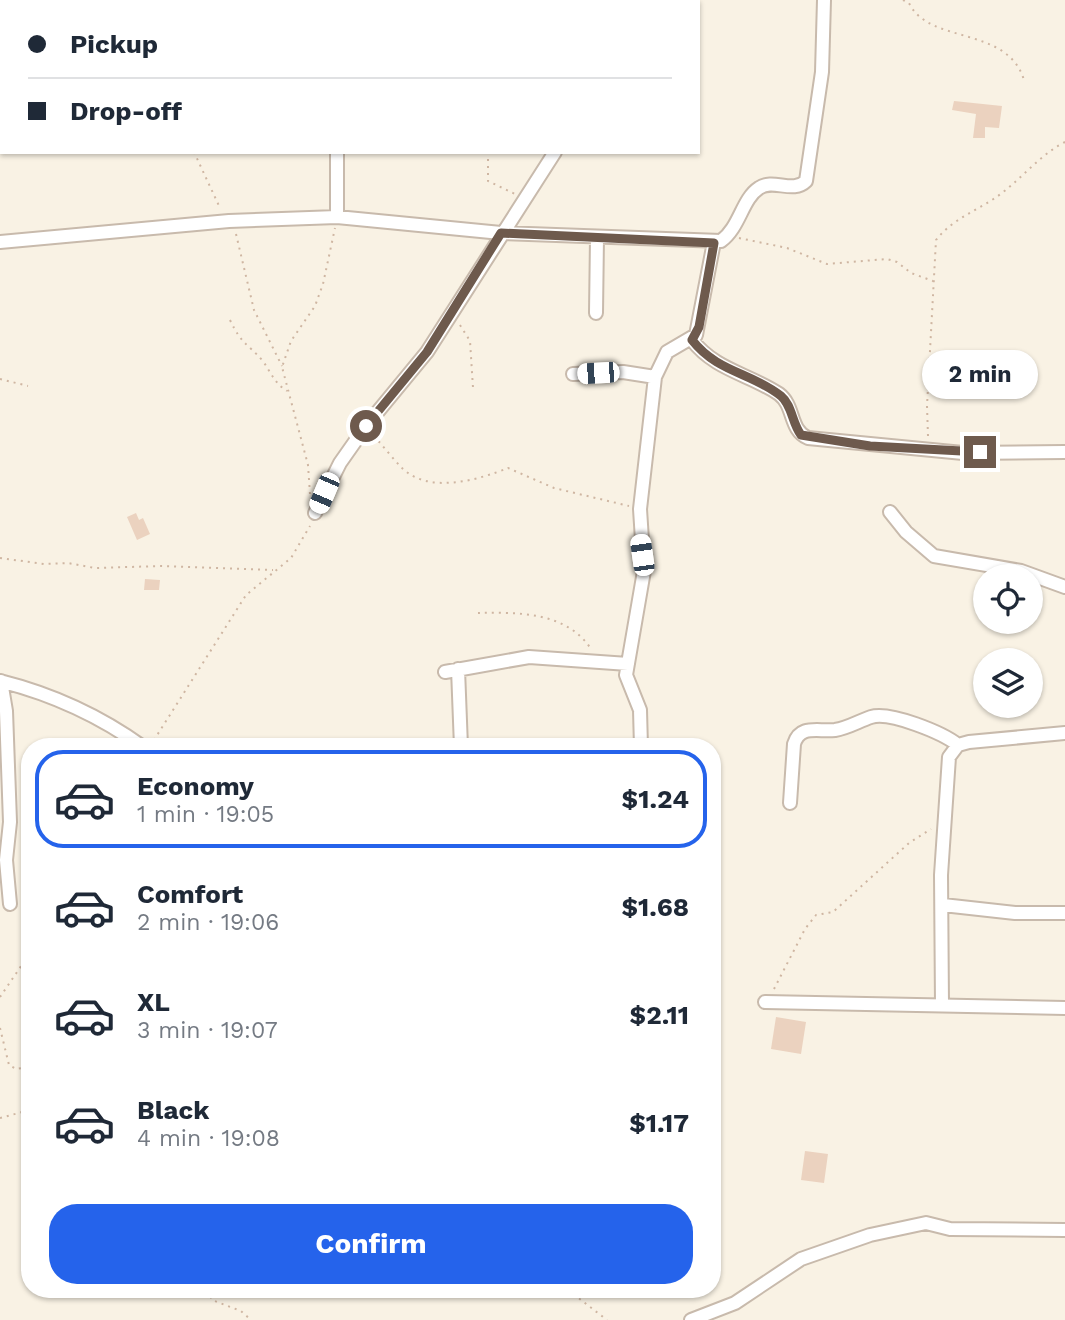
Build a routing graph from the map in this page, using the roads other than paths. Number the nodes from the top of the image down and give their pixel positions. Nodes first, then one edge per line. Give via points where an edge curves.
1 (824, 0) edge
2 (337, 154) edge
3 (554, 154) edge
4 (337, 217) junction
5 (501, 233) junction
6 (597, 238) junction
7 (0, 242) edge
8 (714, 243) junction
9 (596, 313) dead end
10 (692, 340) junction
11 (573, 374) dead end
12 (655, 377) junction
13 (1065, 452) edge
14 (890, 512) dead end
15 (315, 513) road end
16 (1065, 587) edge
17 (628, 664) junction
18 (1, 681) edge
19 (1065, 733) edge
20 (131, 738) edge
21 (460, 738) edge
22 (641, 738) edge
23 (958, 745) junction
24 (790, 803) dead end
25 (10, 904) dead end
26 (943, 905) junction
27 (1065, 913) edge
28 (765, 1002) road end
29 (942, 1005) junction
30 (1065, 1008) edge
31 (1065, 1230) edge
32 (691, 1320) edge

1 - 8 street via 822,72 806,181 799,186 760,187 727,236
2 - 4 street
3 - 5 street
4 - 5 street
4 - 7 street
5 - 6 street
5 - 15 street via 427,352 340,463
6 - 8 street
6 - 9 street
8 - 10 street via 699,327
10 - 12 street via 667,352
10 - 13 street via 718,365 784,399 801,435 963,453
11 - 12 street via 623,372
12 - 17 street via 640,509 644,570
14 - 16 street via 934,556 1021,571
17 - 21 street via 530,657 451,670
17 - 22 street via 627,682 640,710
18 - 20 street via 65,702
18 - 25 street via 6,711
19 - 23 street
23 - 24 street via 946,736 878,716 837,729 805,730 794,744
23 - 26 street via 949,757
26 - 27 street
26 - 29 street
28 - 29 street
29 - 30 street
31 - 32 street via 950,1229 926,1223 870,1235 801,1259 735,1303

